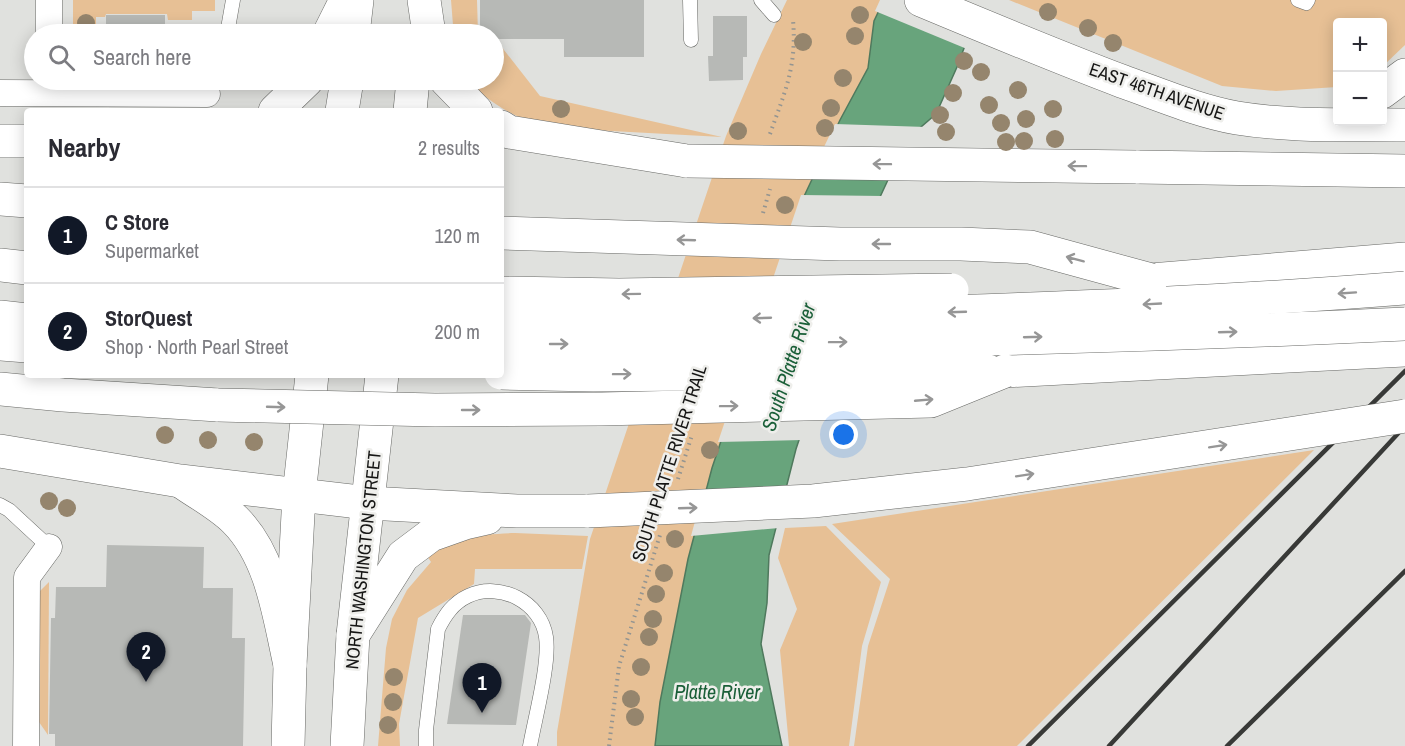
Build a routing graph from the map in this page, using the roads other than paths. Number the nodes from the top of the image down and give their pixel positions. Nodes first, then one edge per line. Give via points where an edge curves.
1 (48, 0) edge
2 (233, 0) edge
3 (346, 0) edge
4 (357, 0) edge
5 (423, 0) edge
6 (690, 0) edge
7 (760, 0) edge
8 (921, 0) edge
9 (1298, 0) edge
10 (1308, 0) edge
11 (774, 15) dead end
12 (48, 24) edge
13 (229, 24) edge
14 (334, 24) edge
15 (354, 24) edge
16 (419, 24) edge
17 (427, 24) edge
18 (691, 40) dead end
19 (1405, 75) edge
20 (1387, 89) edge
21 (24, 90) edge
22 (297, 90) edge
23 (345, 90) edge
24 (412, 90) edge
25 (456, 90) edge
26 (0, 93) edge
27 (278, 108) edge
28 (342, 108) edge
29 (410, 108) edge
30 (473, 108) edge
31 (1331, 120) edge
32 (1405, 124) edge
33 (504, 129) edge
34 (0, 141) edge
35 (24, 141) edge
36 (504, 154) edge
37 (687, 161) junction
38 (1405, 171) edge
39 (0, 199) edge
40 (24, 201) edge
41 (504, 233) edge
42 (1405, 259) edge
43 (0, 266) edge
44 (24, 268) edge
45 (1151, 280) junction
46 (1405, 288) edge
47 (504, 293) edge
48 (0, 295) edge
49 (24, 297) edge
50 (0, 317) edge
51 (24, 320) edge
52 (504, 320) edge
53 (1405, 324) edge
54 (0, 344) edge
55 (504, 344) edge
56 (24, 346) edge
57 (1405, 350) edge
58 (1005, 371) junction
59 (504, 373) edge
60 (312, 378) edge
61 (382, 378) edge
62 (0, 389) edge
63 (1405, 416) edge
64 (0, 451) edge
65 (180, 481) junction
66 (299, 495) junction
67 (368, 503) junction
68 (0, 505) edge
69 (517, 511) junction
70 (50, 547) joint
71 (353, 634) junction
72 (290, 665) junction
73 (28, 746) edge
74 (288, 746) edge
75 (347, 746) edge
76 (426, 746) edge
77 (530, 746) edge

1 - 12 street
2 - 13 lane
3 - 14 main road
4 - 15 main road
5 - 16 main road
5 - 17 main road
6 - 18 lane
7 - 11 lane
8 - 31 main road, EAST 46TH AVENUE via 1065,60 1212,112 1267,121
9 - 10 lane
19 - 20 main road
21 - 26 street
22 - 27 main road
23 - 28 main road
24 - 29 main road
25 - 30 main road
31 - 32 main road, EAST 46TH AVENUE
33 - 37 main road
34 - 35 main road
36 - 37 main road
38 -> 37 main road, bridge
39 - 40 main road
45 -> 41 main road, bridge via 1030,247
42 - 45 main road
43 - 44 main road
45 -> 47 main road, bridge via 1026,289
46 -> 52 main road, bridge via 1035,310 686,321
48 - 49 main road
50 - 51 main road
55 -> 53 main road, bridge via 907,341
54 - 56 main road
57 - 58 main road
59 -> 58 main road, bridge
62 -> 58 main road, bridge via 218,405 566,410 931,401
60 - 66 main road
61 - 67 main road, NORTH WASHINGTON STREET
69 -> 63 main road, bridge via 813,501 967,484
64 - 65 main road
65 - 66 main road
65 - 72 main road via 234,519 260,553
66 - 67 main road
66 - 72 main road
67 - 69 main road
67 - 71 main road, NORTH WASHINGTON STREET
68 - 70 lane
69 - 71 main road via 431,535 408,552
70 - 73 street via 27,577
71 - 75 main road, NORTH WASHINGTON STREET
72 - 74 main road
76 - 77 lane via 438,629 455,604 487,591 518,598 534,611 547,639

